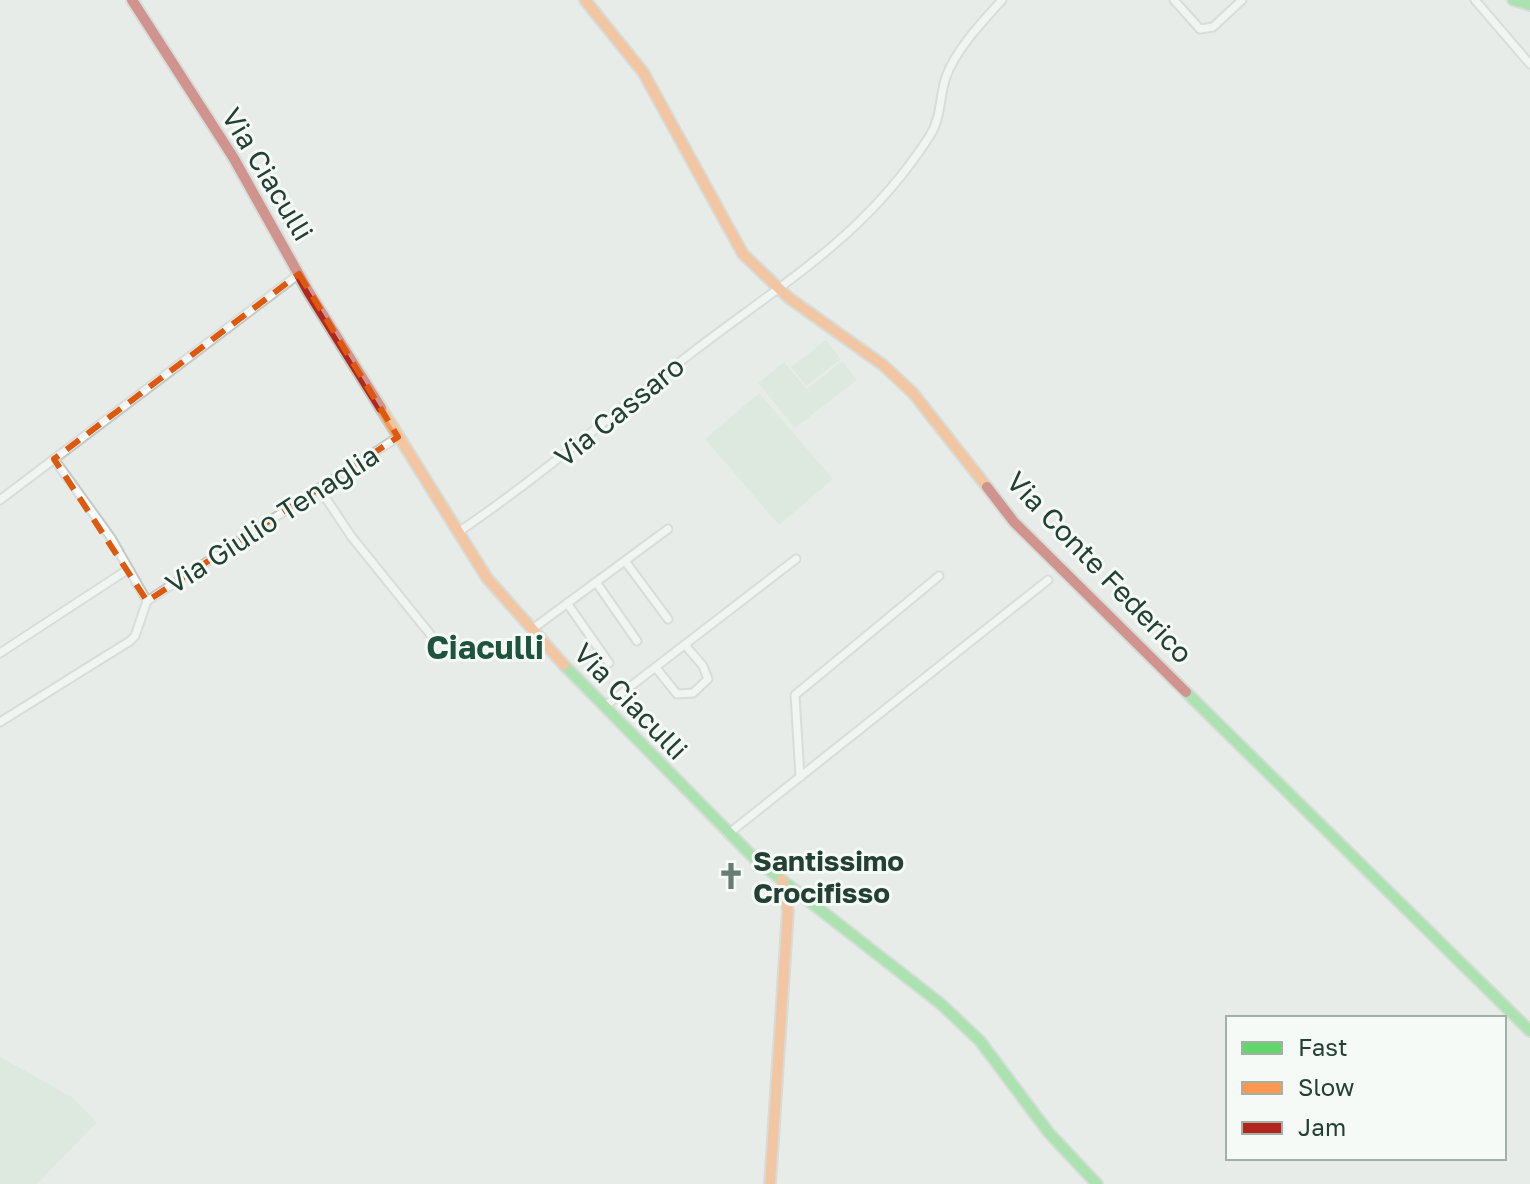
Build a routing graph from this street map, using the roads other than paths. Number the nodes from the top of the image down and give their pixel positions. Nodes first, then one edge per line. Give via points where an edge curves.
1 (132, 0) edge
2 (585, 0) edge
3 (1002, 0) edge
4 (1174, 0) edge
5 (1242, 0) edge
6 (1475, 0) edge
7 (1513, 0) edge
8 (1530, 5) edge
9 (1530, 64) edge
10 (299, 274) junction
11 (780, 289) junction
12 (398, 437) junction
13 (54, 459) junction
14 (319, 488) junction
15 (0, 500) edge
16 (668, 529) dead end
17 (457, 533) junction
18 (796, 559) dead end
19 (625, 561) junction
20 (127, 570) junction
21 (939, 576) dead end
22 (1048, 580) dead end
23 (596, 582) junction
24 (147, 601) junction
25 (567, 603) junction
26 (668, 619) dead end
27 (531, 630) junction
28 (430, 634) dead end
29 (637, 641) dead end
30 (685, 645) junction
31 (0, 653) edge
32 (609, 663) dead end
33 (656, 668) junction
34 (605, 706) junction
35 (0, 722) edge
36 (800, 777) junction
37 (728, 834) junction
38 (781, 878) junction
39 (1530, 1031) edge
40 (770, 1184) edge
41 (1097, 1184) edge

1 - 10 street, Via Ciaculli via 232,155
2 - 11 street, Via Conte Federico via 643,72 743,254
3 - 11 street, Via Cassaro via 954,60 936,127 916,158 859,224
4 - 5 street via 1200,29 1213,27
6 - 9 street
7 - 8 street
10 - 12 street, Via Ciaculli
10 - 13 street
11 - 17 street, Via Cassaro
11 - 39 street, Via Conte Federico via 913,393 1014,522
12 - 14 street, Via Giulio Tenaglia
12 - 17 street, Via Ciaculli
13 - 15 street
13 - 20 street via 111,538
14 - 24 street, Via Giulio Tenaglia
14 - 28 street
16 - 19 street
17 - 27 street, Via Ciaculli
18 - 30 street
19 - 23 street
19 - 26 street
20 - 24 street
20 - 31 street
21 - 36 street via 795,695
22 - 36 street
23 - 25 street
23 - 29 street
24 - 35 street via 130,641
25 - 27 street
25 - 32 street
27 - 34 street, Via Ciaculli
30 - 33 street
30 - 33 street via 708,679 693,693 677,694
33 - 34 street
34 - 37 street, Via Ciaculli
36 - 37 street
37 - 38 street, Via Ciaculli
38 - 40 street via 788,911
38 - 41 street, Via Ciaculli via 980,1041 1049,1133

